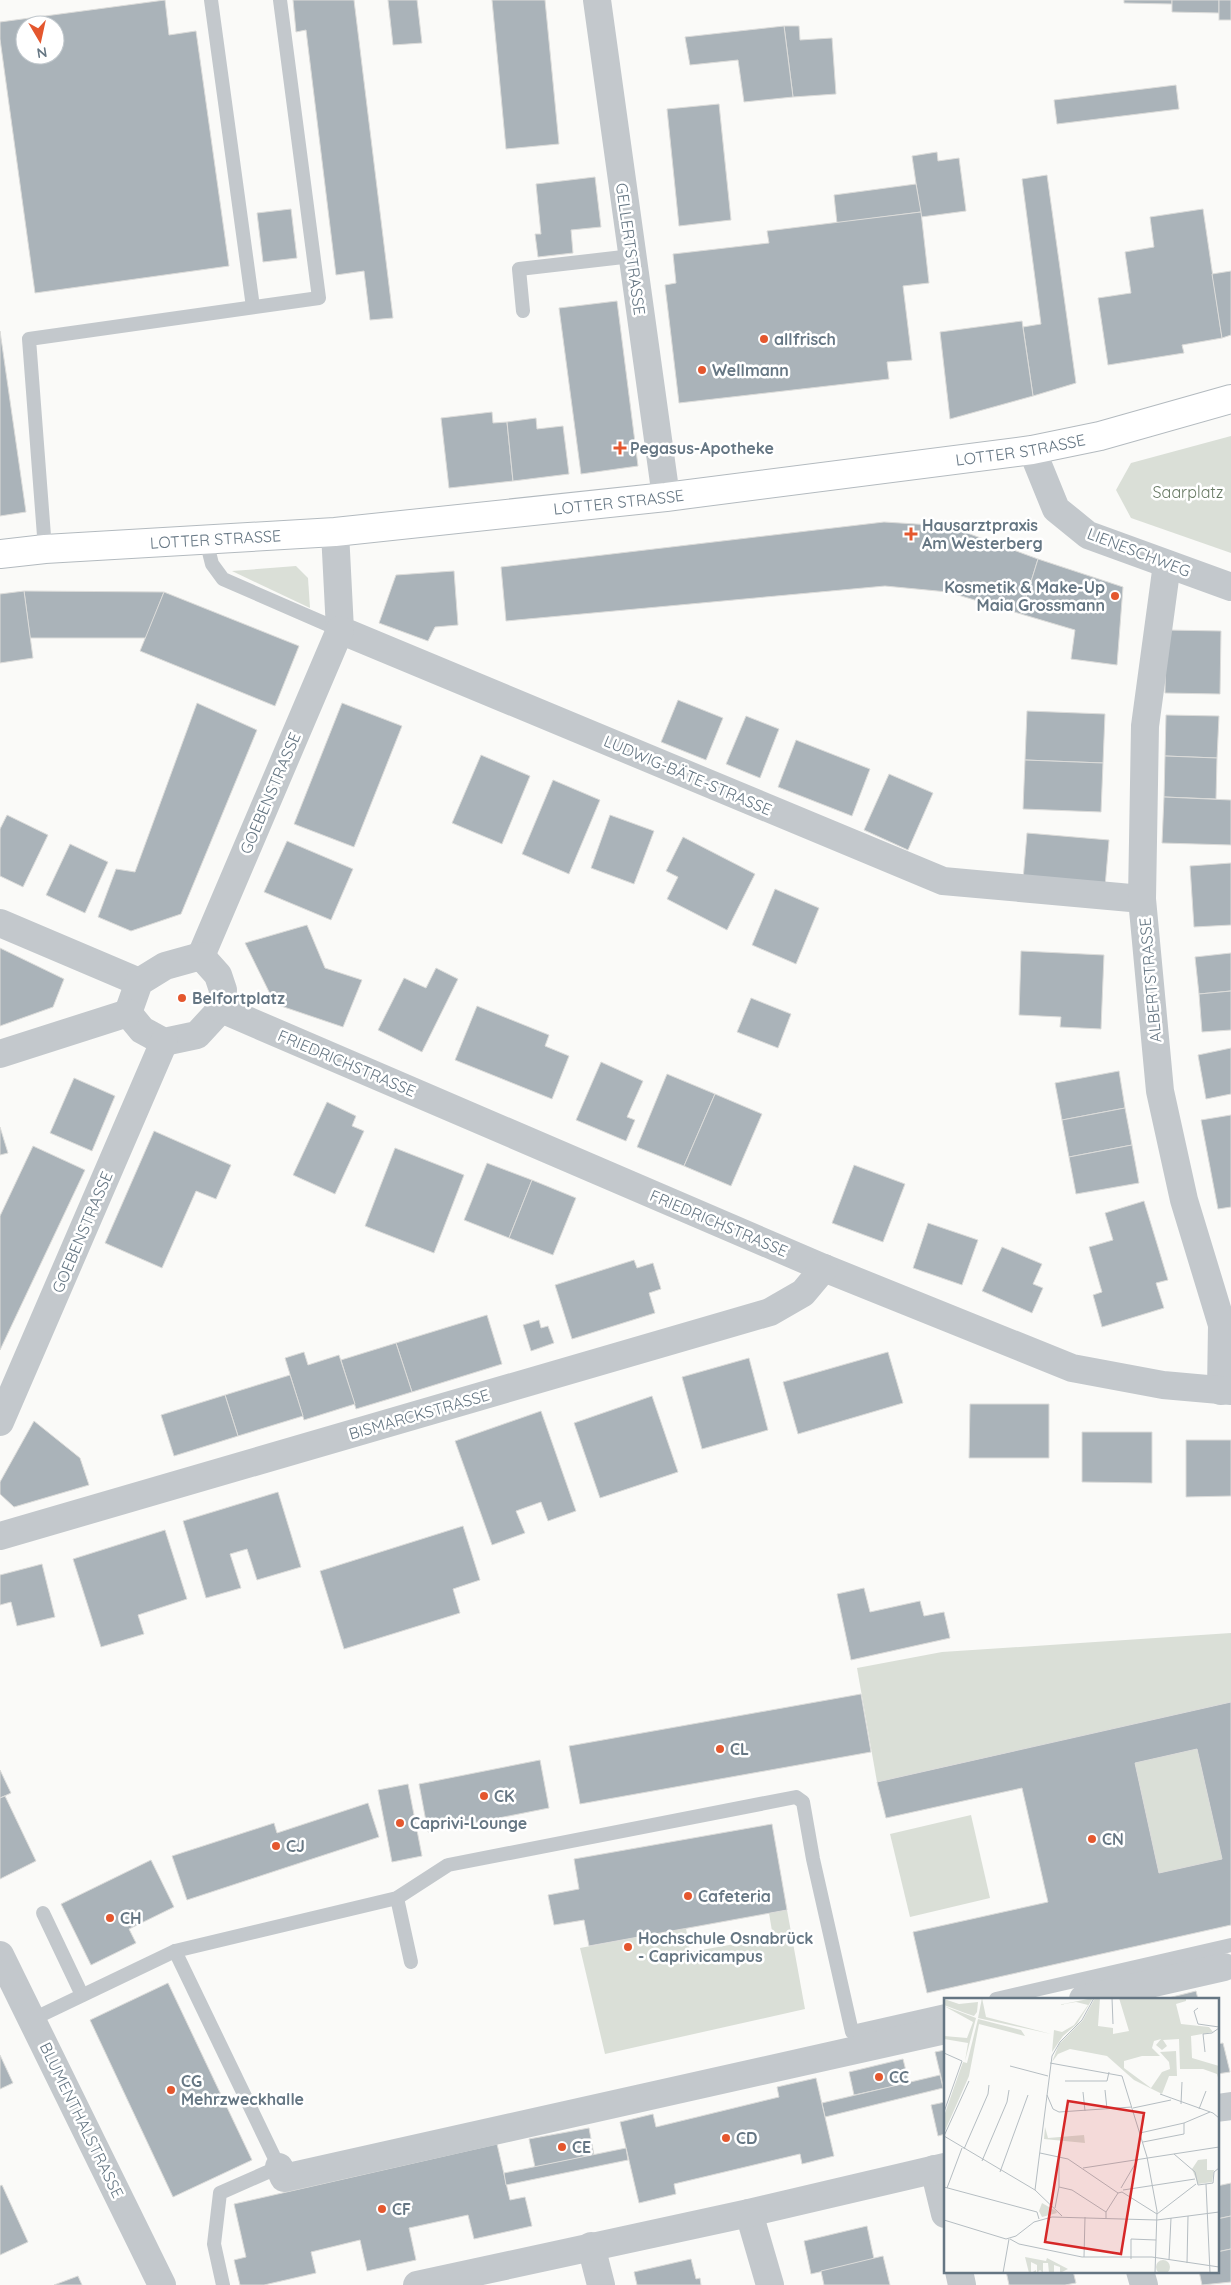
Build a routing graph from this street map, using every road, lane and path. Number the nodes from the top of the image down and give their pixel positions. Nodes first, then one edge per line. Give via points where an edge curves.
1 (211, 0) edge
2 (280, 0) edge
3 (597, 0) edge
4 (632, 256) junction
5 (253, 307) junction
6 (523, 311) dead end
7 (1231, 399) edge
8 (1032, 450) junction
9 (666, 497) junction
10 (335, 532) junction
11 (206, 540) junction
12 (45, 549) junction
13 (0, 554) edge
14 (1167, 564) junction
15 (1231, 588) edge
16 (340, 630) junction
17 (1142, 898) junction
18 (0, 923) edge
19 (200, 956) junction
20 (139, 982) junction
21 (220, 1009) junction
22 (128, 1014) junction
23 (164, 1042) junction
24 (0, 1054) edge
25 (824, 1268) junction
26 (1226, 1390) edge
27 (0, 1422) edge
28 (0, 1536) edge
29 (397, 1898) junction
30 (43, 1913) dead end
31 (175, 1951) junction
32 (1, 1958) edge
33 (1225, 1960) edge
34 (411, 1962) dead end
35 (82, 1995) junction
36 (1002, 1998) edge
37 (1087, 1998) edge
38 (944, 2010) edge
39 (33, 2019) junction
40 (944, 2030) edge
41 (1231, 2106) edge
42 (1218, 2108) edge
43 (279, 2167) junction
44 (939, 2168) edge
45 (944, 2206) edge
46 (748, 2213) junction
47 (592, 2246) junction
48 (959, 2272) edge
49 (1140, 2272) edge
50 (162, 2285) edge
51 (223, 2285) edge
52 (417, 2285) edge
53 (601, 2285) edge
54 (770, 2285) edge
55 (962, 2285) edge
56 (1144, 2285) edge

1 - 5 lane
2 - 5 lane via 319,298
3 - 4 street, GELLERTSTRASSE
4 - 6 lane via 519,269
4 - 9 street, GELLERTSTRASSE
5 - 12 lane via 29,339
7 - 8 street, LOTTER STRASSE via 1100,436
8 - 9 street, LOTTER STRASSE
8 - 14 street, LIENESCHWEG via 1056,509 1088,535
9 - 10 street, LOTTER STRASSE
10 - 11 street, LOTTER STRASSE
10 - 16 street
11 - 12 street, LOTTER STRASSE
11 - 16 lane via 212,564 223,579
12 - 13 street, LOTTER STRASSE
14 - 15 street, LIENESCHWEG
14 - 17 street, ALBERTSTRASSE via 1144,726
16 - 17 street, LUDWIG-BÄTE-STRASSE via 943,882
16 - 19 street, GOEBENSTRASSE
17 - 26 street, ALBERTSTRASSE via 1160,1091 1184,1200 1222,1325
18 - 20 street
19 - 20 street via 165,966
19 - 21 street via 218,975 223,990
20 - 22 street
21 - 23 street via 197,1035
21 - 25 street, FRIEDRICHSTRASSE
22 - 23 street via 142,1030
22 - 24 street
23 - 27 street, GOEBENSTRASSE
25 - 26 street, FRIEDRICHSTRASSE via 1072,1368 1163,1385
25 - 28 street, BISMARCKSTRASSE via 803,1293 770,1312
29 - 31 lane
29 - 34 lane
29 - 38 lane via 448,1865 796,1797 803,1802 852,2032
30 - 35 lane
31 - 35 lane
31 - 43 lane
32 - 39 street, BLUMENTHALSTRASSE
33 - 36 lane
33 - 37 street
35 - 39 lane
39 - 50 street, BLUMENTHALSTRASSE
40 - 43 street via 284,2178
41 - 42 street
43 - 51 lane via 220,2193 214,2244
44 - 45 street
44 - 46 street
46 - 47 street
46 - 54 street
47 - 52 street
47 - 53 street
48 - 55 street
49 - 56 street

